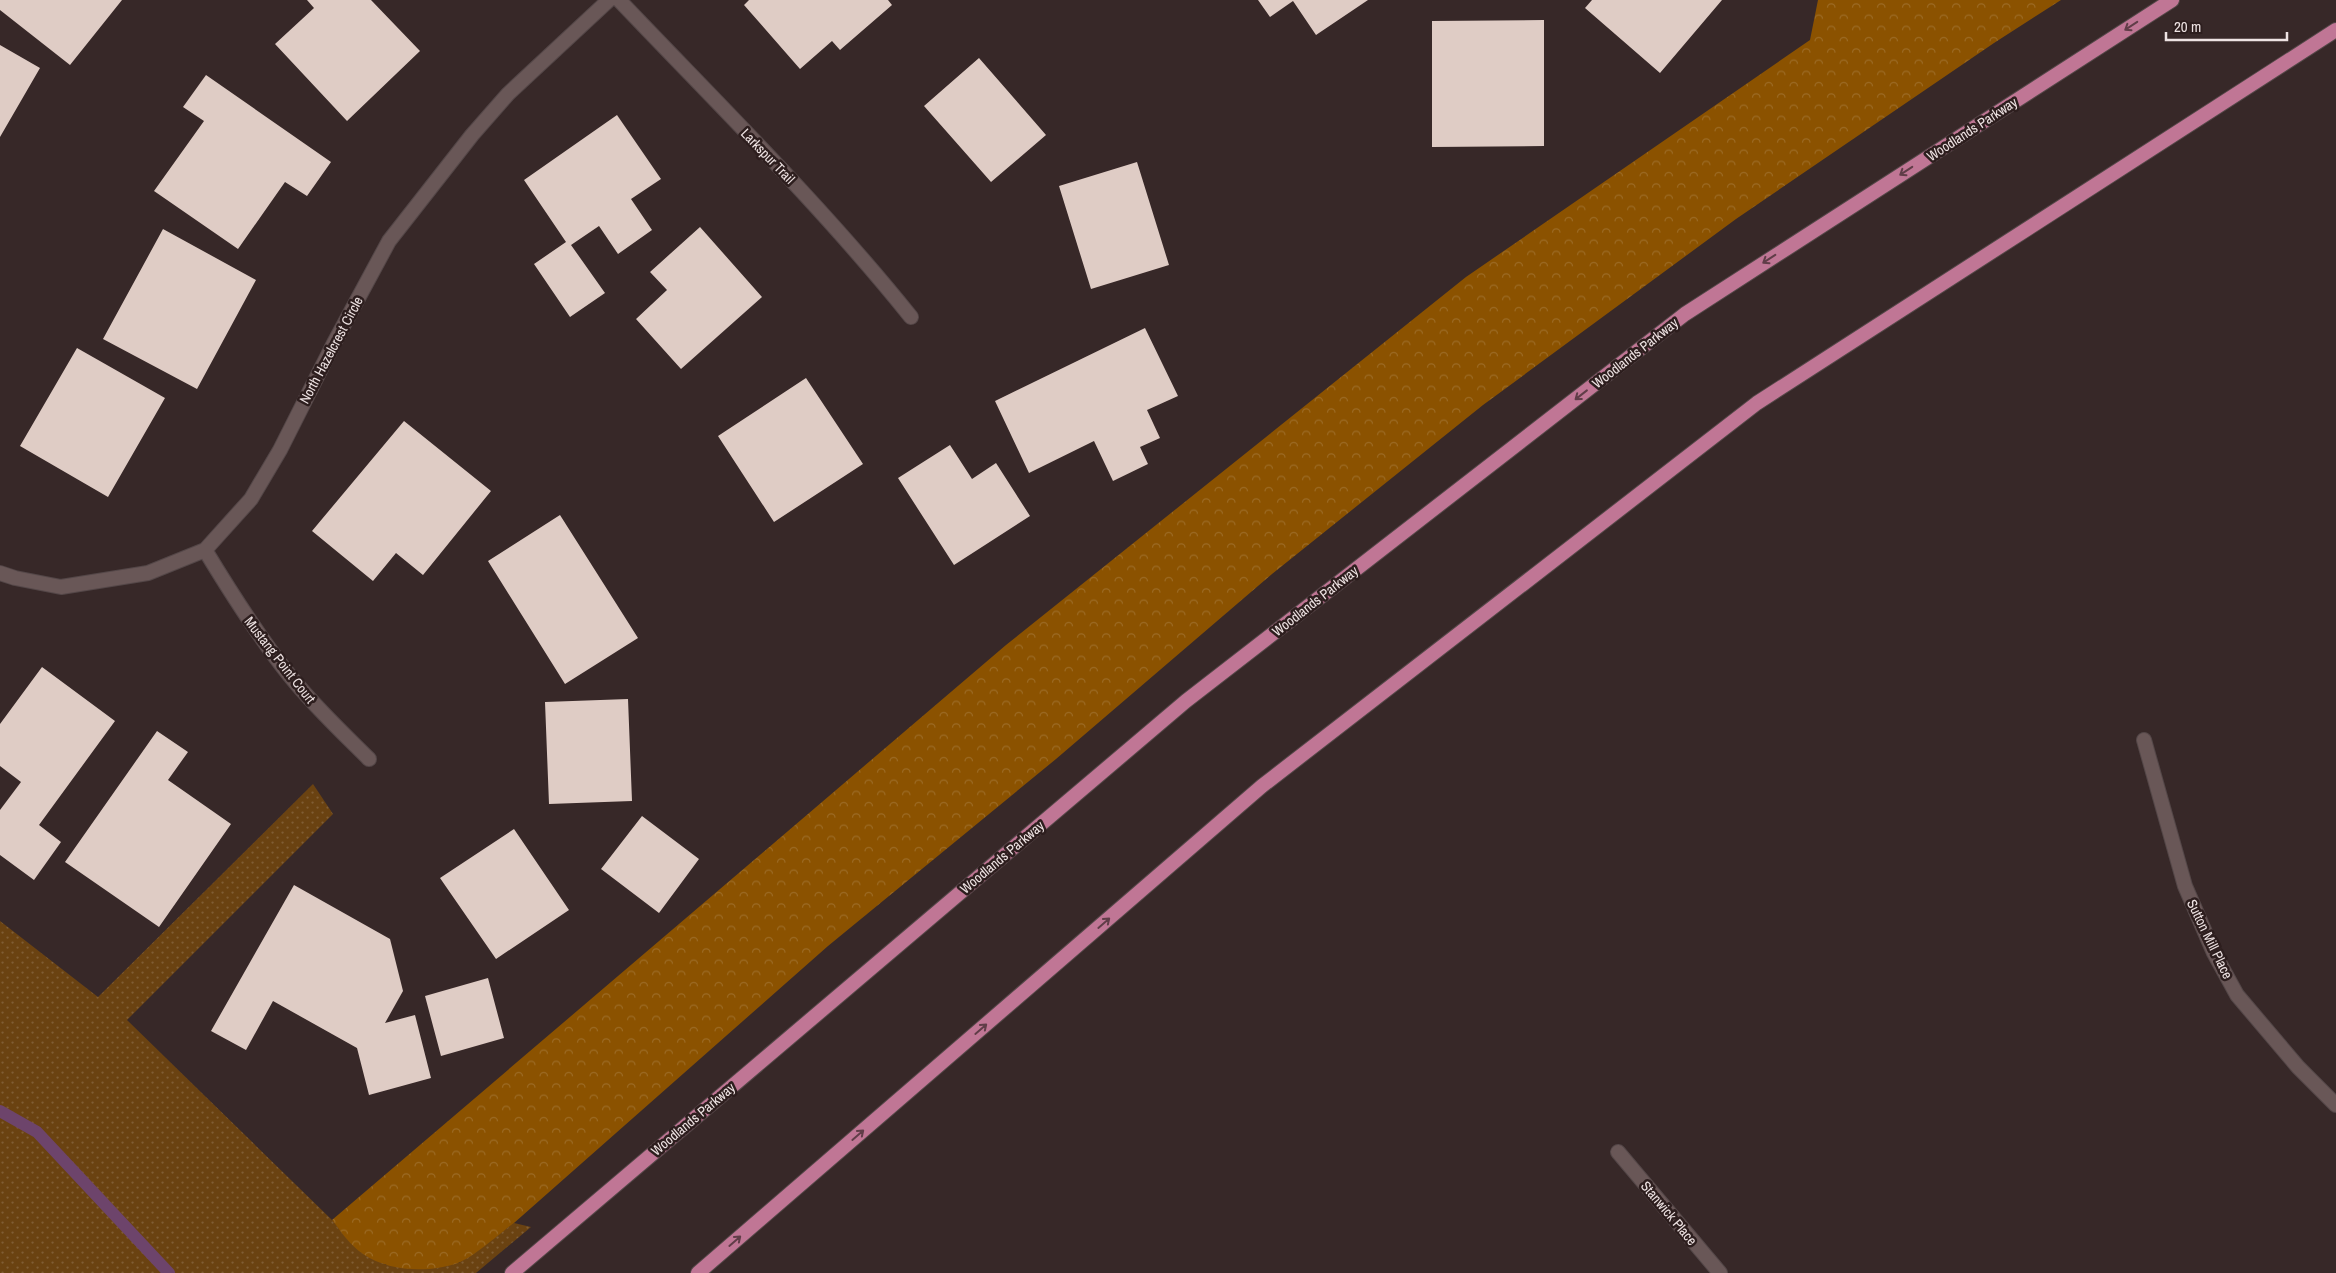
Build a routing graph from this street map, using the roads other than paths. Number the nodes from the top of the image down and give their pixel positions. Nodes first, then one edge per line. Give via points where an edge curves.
1 (610, 0) edge
2 (619, 0) edge
3 (2172, 0) edge
4 (2336, 30) edge
5 (911, 317) dead end
6 (205, 550) junction
7 (0, 572) edge
8 (2144, 740) dead end
9 (369, 758) dead end
10 (2336, 1105) edge
11 (1618, 1152) dead end
12 (512, 1273) edge
13 (698, 1273) edge
14 (1720, 1273) edge

1 - 6 street, North Hazelcrest Circle via 508,94 389,241 280,450 251,498
2 - 5 street, Larkspur Trail via 801,189
3 -> 12 main road, Woodlands Parkway via 1677,320 1186,701
13 -> 4 main road via 1262,786 1757,403
6 - 7 street, North Hazelcrest Circle via 148,573 61,587
6 - 9 street, Mustang Point Court via 245,616 290,677 334,726
8 - 10 street, Sutton Mill Place via 2185,886 2214,953 2237,995 2298,1068
11 - 14 street, Stanwick Place

